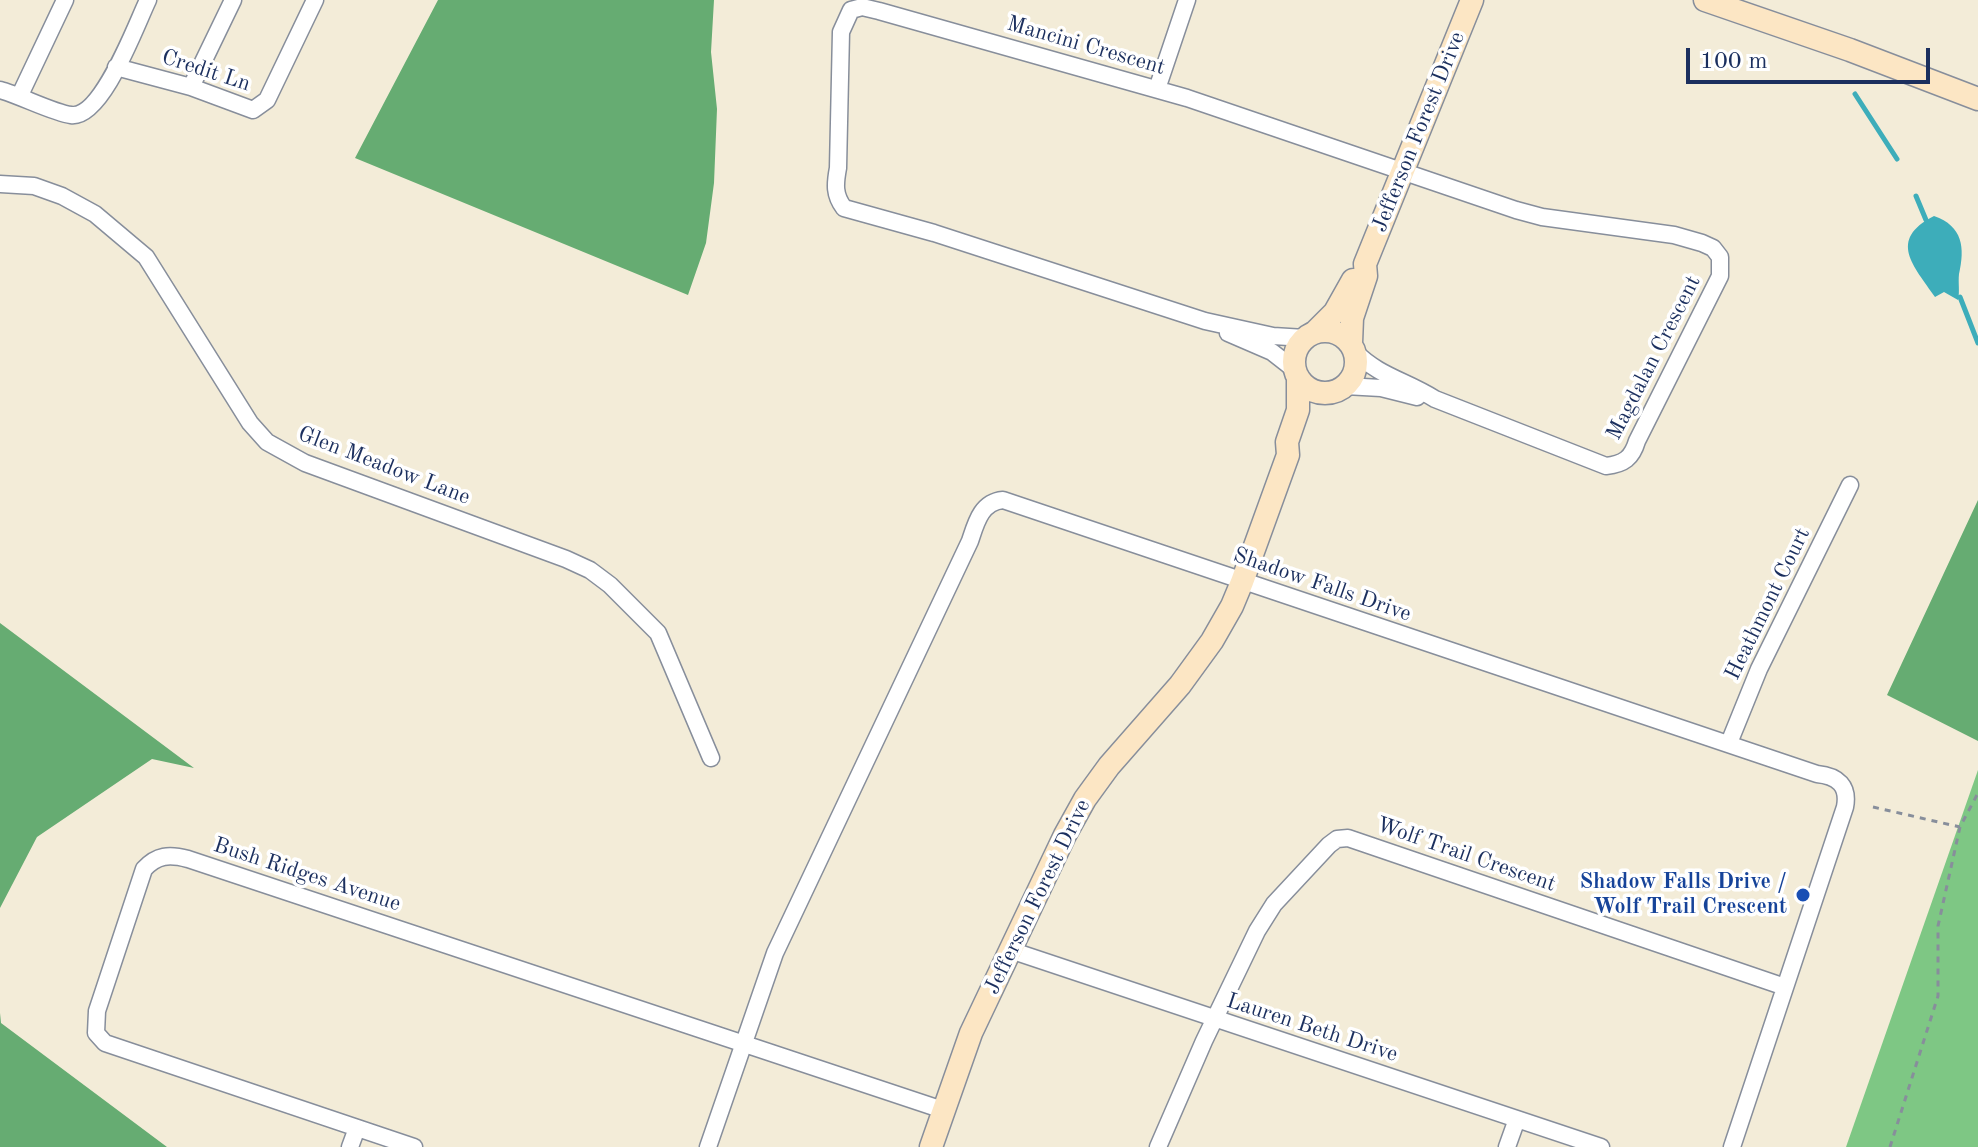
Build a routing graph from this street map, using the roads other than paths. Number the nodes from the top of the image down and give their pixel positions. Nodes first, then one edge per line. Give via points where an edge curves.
1 (65, 0) edge
2 (148, 0) edge
3 (233, 0) edge
4 (315, 0) edge
5 (1187, 0) edge
6 (1472, 0) edge
7 (1705, 0) edge
8 (116, 67) junction
9 (191, 87) junction
10 (1157, 89) junction
11 (0, 90) edge
12 (20, 95) junction
13 (1978, 99) edge
14 (1403, 171) junction
15 (0, 184) edge
16 (1365, 264) junction
17 (1205, 321) junction
18 (1310, 335) junction
19 (1353, 347) junction
20 (1296, 373) junction
21 (1340, 389) junction
22 (1435, 399) junction
23 (1288, 455) junction
24 (1850, 485) dead end
25 (1242, 582) junction
26 (1729, 743) junction
27 (711, 758) dead end
28 (1010, 950) junction
29 (1785, 987) junction
30 (1215, 1019) junction
31 (742, 1044) junction
32 (943, 1110) junction
33 (1517, 1119) junction
34 (357, 1128) junction
35 (350, 1147) edge
36 (414, 1147) edge
37 (708, 1147) edge
38 (931, 1147) edge
39 (1158, 1147) edge
40 (1507, 1147) edge
41 (1601, 1147) edge
42 (1732, 1147) edge

1 - 12 street
2 - 8 street
3 - 9 street
4 - 9 street, Credit Ln via 267,100 253,110
5 - 10 street
6 - 14 street, Jefferson Forest Drive
7 - 13 street
8 - 9 street, Credit Ln
8 - 12 street via 86,113 71,115
10 - 14 street, Mancini Crescent
10 - 17 street, Mancini Crescent via 879,11 851,10 841,32 836,198 858,213
11 - 12 street
14 - 16 street, Jefferson Forest Drive
14 - 22 street, Magdalan Crescent via 1542,217 1674,235 1713,248 1720,257 1720,276 1633,454 1620,464 1606,466
15 - 27 street, Glen Meadow Lane via 34,186 62,196 95,214 146,257 267,442 305,463 566,559 610,585 658,633
16 - 18 street, Jefferson Forest Drive via 1335,312
16 - 19 street, Jefferson Forest Drive via 1352,318
17 - 18 street, Mancini Crescent via 1273,336
17 - 20 street, Mancini Crescent via 1272,352
18 - 19 street via 1337,333
18 - 20 street via 1294,356
19 - 21 street via 1356,368
19 - 22 street, Magdalan Crescent via 1378,372
20 - 21 street via 1316,392
20 - 23 street, Jefferson Forest Drive via 1298,410
21 - 22 street, Magdalan Crescent via 1381,388
21 - 23 street, Jefferson Forest Drive via 1312,416
23 - 25 street, Jefferson Forest Drive
24 - 26 street, Heathmont Court via 1759,669
25 - 26 street, Shadow Falls Drive
25 - 28 street, Jefferson Forest Drive via 1198,663 1085,799
25 - 31 street, Shadow Falls Drive via 1003,500 988,504 802,893
26 - 29 street, Shadow Falls Drive via 1831,776 1847,795
28 - 30 street, Lauren Beth Drive
28 - 32 street, Jefferson Forest Drive
29 - 30 street, Wolf Trail Crescent via 1348,838 1329,845 1274,904
29 - 42 street, Shadow Falls Drive
30 - 33 street, Lauren Beth Drive
30 - 39 street, Wolf Trail Crescent
31 - 32 street, Bush Ridges Avenue
31 - 34 street, Bush Ridges Avenue via 188,859 162,855 152,861 144,869 97,1011 96,1033 121,1050
31 - 37 street, Shadow Falls Drive
32 - 38 street, Jefferson Forest Drive
33 - 40 street
33 - 41 street, Lauren Beth Drive
34 - 35 street
34 - 36 street, Bush Ridges Avenue

